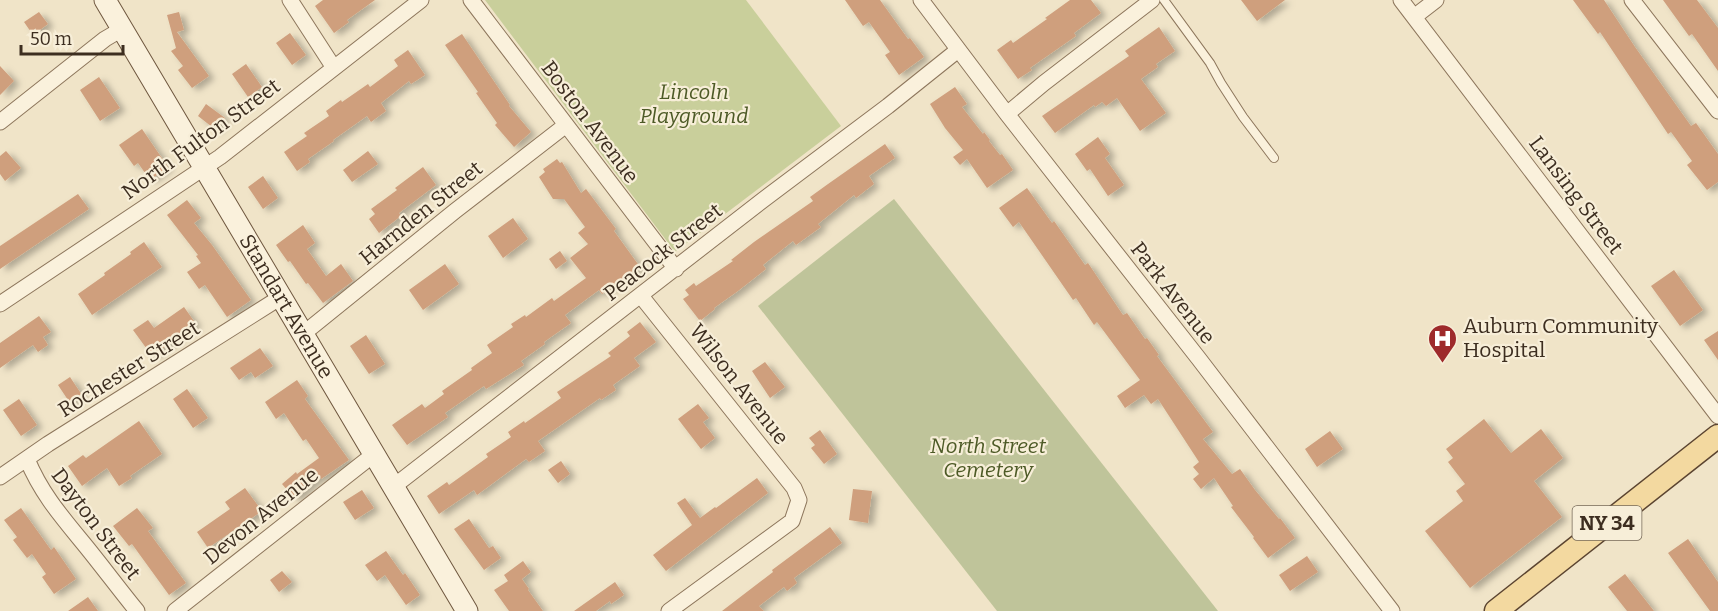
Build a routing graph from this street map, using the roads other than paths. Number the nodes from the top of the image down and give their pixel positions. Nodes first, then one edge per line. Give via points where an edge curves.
1 (105, 0) edge
2 (290, 0) edge
3 (421, 0) edge
4 (471, 0) edge
5 (921, 0) edge
6 (1152, 0) edge
7 (1164, 0) edge
8 (1401, 0) edge
9 (1436, 0) edge
10 (1632, 0) edge
11 (1414, 17) junction
12 (122, 29) junction
13 (958, 50) junction
14 (334, 68) junction
15 (1718, 111) edge
16 (1007, 114) junction
17 (0, 122) edge
18 (567, 125) junction
19 (1274, 158) dead end
20 (203, 169) junction
21 (676, 268) junction
22 (641, 296) junction
23 (281, 297) junction
24 (0, 304) edge
25 (303, 334) junction
26 (1718, 416) edge
27 (1718, 436) edge
28 (373, 455) junction
29 (27, 459) junction
30 (0, 477) edge
31 (393, 487) junction
32 (136, 611) edge
33 (175, 611) edge
34 (467, 611) edge
35 (669, 611) edge
36 (1392, 611) edge
37 (1496, 611) edge

1 - 12 street, Standart Avenue
2 - 14 street
3 - 14 street, North Fulton Street
4 - 18 street, Boston Avenue
5 - 13 street, Park Avenue
6 - 16 street
7 - 19 lane
8 - 11 street, Lansing Street
9 - 11 street
10 - 15 street
11 - 26 street, Lansing Street
12 - 17 street
12 - 20 street, Standart Avenue
13 - 16 street, Park Avenue
13 - 21 street, Peacock Street
14 - 20 street, North Fulton Street
16 - 36 street, Park Avenue
18 - 21 street, Boston Avenue
18 - 25 street, Harnden Street
20 - 23 street, Standart Avenue
20 - 24 street, North Fulton Street
21 - 22 street, Peacock Street
22 - 31 street, Peacock Street
22 - 35 street, Wilson Avenue via 794,488 799,500 792,521
23 - 25 street, Standart Avenue
23 - 29 street, Rochester Street
25 - 28 street, Standart Avenue
27 - 37 main road, NY 34
28 - 31 street, Standart Avenue
28 - 33 street, Devon Avenue
29 - 30 street, Rochester Street
29 - 32 street, Dayton Street via 57,511
31 - 34 street, Standart Avenue

